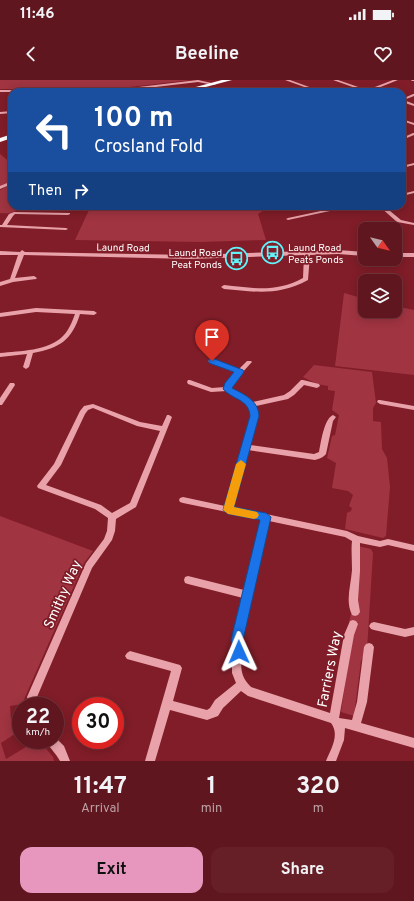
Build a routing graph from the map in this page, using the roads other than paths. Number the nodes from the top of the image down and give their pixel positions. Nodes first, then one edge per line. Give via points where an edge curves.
1 (229, 80) edge
2 (288, 80) edge
3 (335, 80) edge
4 (396, 80) edge
5 (214, 82) edge
6 (197, 84) edge
7 (149, 88) edge
8 (184, 88) edge
9 (310, 88) edge
10 (358, 88) edge
11 (375, 88) edge
12 (333, 210) edge
13 (385, 210) edge
14 (68, 214) dead end
15 (288, 220) dead end
16 (414, 224) edge
17 (2, 226) edge
18 (66, 229) dead end
19 (0, 252) edge
20 (22, 252) junction
21 (307, 254) junction
22 (358, 254) edge
23 (402, 255) edge
24 (414, 255) edge
25 (34, 278) dead end
26 (12, 280) junction
27 (0, 284) edge
28 (224, 287) dead end
29 (78, 312) junction
30 (94, 313) dead end
31 (0, 315) edge
32 (31, 351) junction
33 (0, 355) edge
34 (212, 361) dead end
35 (249, 362) dead end
36 (26, 367) dead end
37 (240, 372) junction
38 (190, 382) dead end
39 (12, 385) dead end
40 (317, 386) dead end
41 (228, 389) junction
42 (380, 402) dead end
43 (0, 403) edge
44 (252, 405) junction
45 (414, 408) edge
46 (169, 417) dead end
47 (333, 417) dead end
48 (164, 429) junction
49 (246, 446) junction
50 (183, 500) dead end
51 (228, 510) junction
52 (112, 516) junction
53 (266, 517) junction
54 (356, 539) junction
55 (414, 548) edge
56 (188, 580) dead end
57 (248, 596) junction
58 (355, 612) dead end
59 (353, 624) dead end
60 (374, 626) dead end
61 (414, 631) edge
62 (369, 647) dead end
63 (130, 656) dead end
64 (241, 685) junction
65 (32, 697) edge
66 (167, 704) junction
67 (336, 722) junction
68 (355, 726) junction
69 (414, 743) edge
70 (59, 749) edge
71 (64, 761) edge
72 (150, 761) edge
73 (331, 761) edge

1 - 5 highway
2 - 9 street
3 - 10 street
4 - 11 street
5 - 6 highway
6 - 7 street
6 - 8 highway
12 - 15 street
13 - 16 street via 393,218
14 - 17 street via 14,213
17 - 18 street
19 - 20 street, Laund Road
20 - 21 street, Laund Road via 190,257
20 - 26 street
21 - 22 street, Laund Road
21 - 28 street via 306,279 289,288 272,291
23 - 24 street
25 - 26 street
26 - 27 street
29 - 30 street
29 - 31 street via 30,310
29 - 32 street via 72,330 62,340 43,349
32 - 33 street
32 - 36 street
34 - 37 street
35 - 37 street
37 - 41 street via 228,385
38 - 41 street via 210,390
39 - 43 street
40 - 44 street via 302,382 286,397
41 - 44 street
42 - 45 street
44 - 49 street via 254,416
46 - 48 street
47 - 49 street via 322,454 315,457
48 - 52 street via 136,499 133,504
48 - 52 street via 139,424 93,406 82,412 58,465 41,486 98,507
49 - 51 street
50 - 51 street
51 - 53 street
52 - 65 street, Smithy Way via 108,540 89,566
53 - 54 street via 347,534
53 - 57 street
54 - 55 street
54 - 58 street via 352,602
56 - 57 street
57 - 64 street via 237,640 239,652 236,676
59 - 67 street, Farriers Way via 349,635
60 - 61 street via 405,633
62 - 68 street via 362,702
63 - 66 street via 177,668
64 - 66 street via 219,704 214,712 207,715
64 - 67 street, Farriers Way via 258,694
66 - 72 street
67 - 68 street, Farriers Way
67 - 73 street, Farriers Way via 341,731
68 - 69 street, Farriers Way
70 - 71 street

